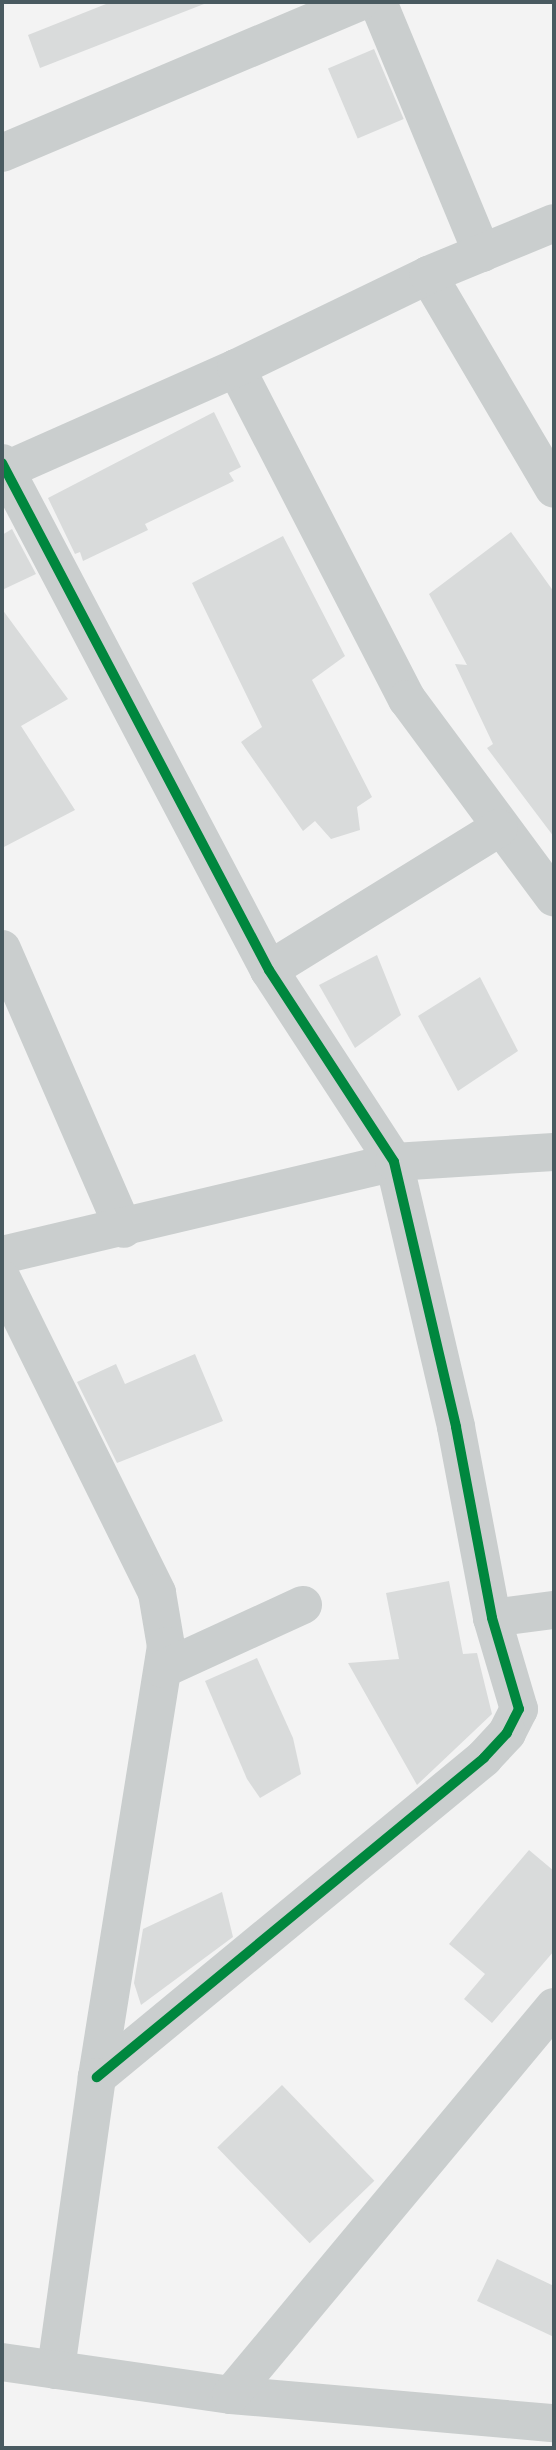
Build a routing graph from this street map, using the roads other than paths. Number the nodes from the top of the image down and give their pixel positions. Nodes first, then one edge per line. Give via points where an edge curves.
1 (359, 2) edge
2 (378, 2) edge
3 (2, 153) edge
4 (554, 223) edge
5 (482, 253) junction
6 (428, 275) junction
7 (236, 368) junction
8 (4, 466) edge
9 (554, 489) edge
10 (499, 828) junction
11 (554, 898) edge
12 (2, 949) edge
13 (269, 970) junction
14 (554, 1152) edge
15 (394, 1162) junction
16 (124, 1229) junction
17 (2, 1255) edge
18 (2, 1279) edge
19 (303, 1605) dead end
20 (554, 1610) edge
21 (492, 1618) junction
22 (163, 1669) junction
23 (554, 2007) edge
24 (97, 2077) junction
25 (2, 2362) edge
26 (56, 2370) junction
27 (231, 2395) junction
28 (548, 2413) edge

1 - 3 street
2 - 5 street
4 - 5 street
5 - 6 street
6 - 7 street
6 - 9 street
7 - 8 street
7 - 10 street via 407,699
8 - 13 street
10 - 11 street
10 - 13 street
12 - 16 street
13 - 15 street
14 - 15 street
15 - 16 street
15 - 21 street via 453,1415
16 - 17 street
18 - 22 street via 157,1593 164,1625
19 - 22 street
20 - 21 street
21 - 24 street via 519,1709 507,1733 484,1758
22 - 24 street
23 - 27 street
24 - 26 street
25 - 26 street
26 - 27 street
27 - 28 street

